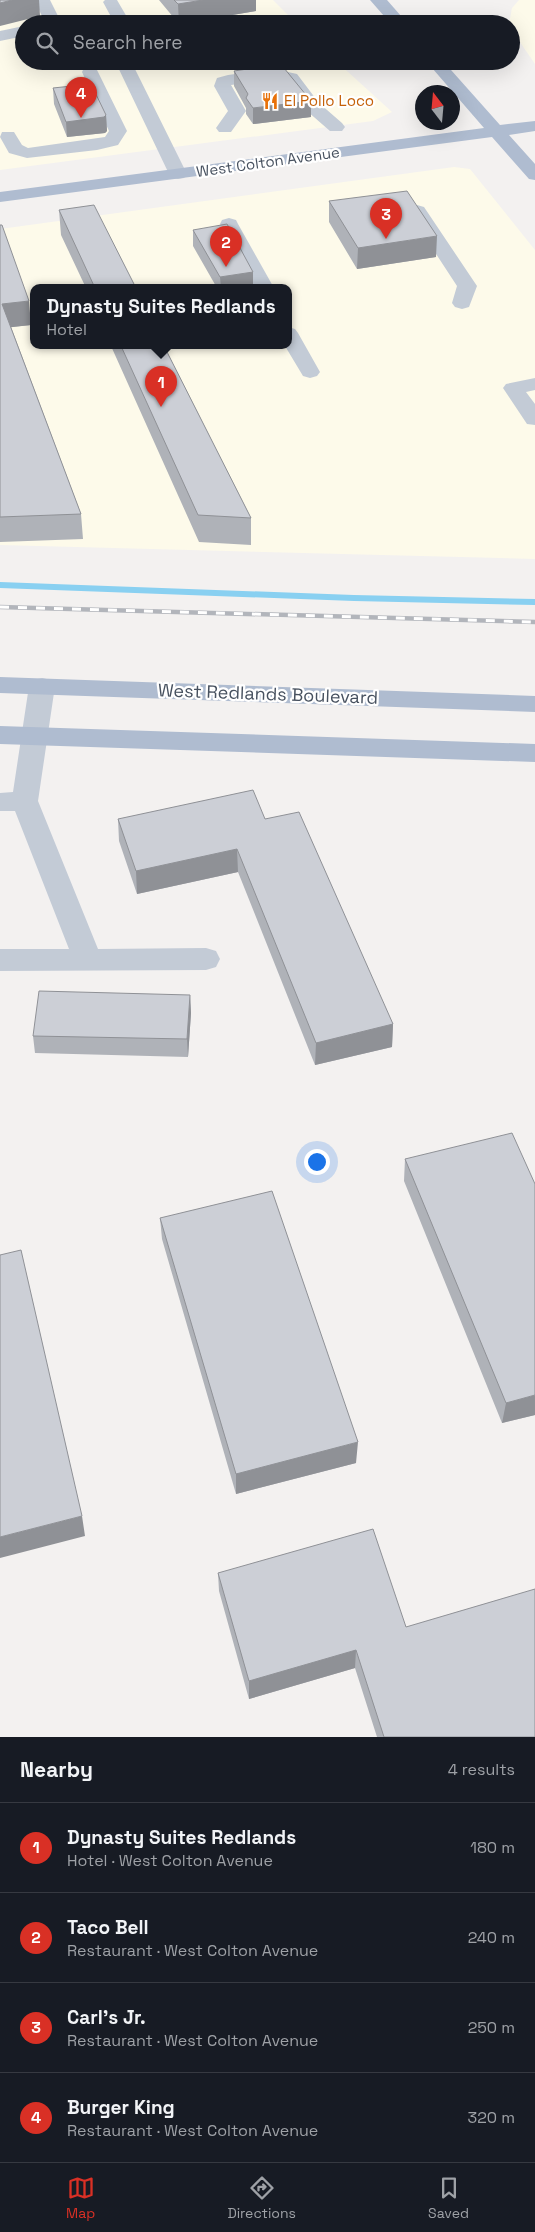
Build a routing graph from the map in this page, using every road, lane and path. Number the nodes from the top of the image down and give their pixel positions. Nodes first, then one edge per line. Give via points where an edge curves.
1 (42, 0) edge
2 (378, 0) edge
3 (110, 2) dead end
4 (50, 15) edge
5 (118, 15) edge
6 (392, 15) edge
7 (15, 33) edge
8 (0, 36) edge
9 (128, 70) edge
10 (442, 70) edge
11 (90, 72) dead end
12 (535, 126) edge
13 (336, 127) dead end
14 (225, 128) dead end
15 (498, 131) junction
16 (8, 136) dead end
17 (178, 174) junction
18 (535, 175) edge
19 (0, 197) edge
20 (409, 199) edge
21 (228, 224) edge
22 (262, 284) edge
23 (462, 303) dead end
24 (292, 340) edge
25 (310, 372) dead end
26 (535, 384) edge
27 (535, 419) edge
28 (0, 685) edge
29 (42, 686) junction
30 (535, 704) edge
31 (0, 735) edge
32 (34, 736) junction
33 (535, 753) edge
34 (13, 802) edge
35 (206, 959) dead end
36 (0, 960) edge
37 (88, 960) junction

1 - 4 lane
2 - 6 main road
3 - 5 lane
7 - 8 lane
9 - 17 lane
10 - 15 main road
11 - 16 lane via 118,131 112,141 27,153 15,149
12 - 15 main road, West Colton Avenue
13 - 14 lane via 313,107 291,78 274,74 223,82 222,86 237,111
15 - 17 main road, West Colton Avenue
15 - 18 main road
17 - 19 main road, West Colton Avenue
20 - 23 lane via 467,286
21 - 22 lane
24 - 25 lane
26 - 27 lane via 513,388
28 - 29 main road, West Redlands Boulevard
29 - 30 main road, West Redlands Boulevard
29 - 32 lane
31 - 32 main road
32 - 33 main road
32 - 34 lane
34 - 37 lane
35 - 37 lane
36 - 37 lane

